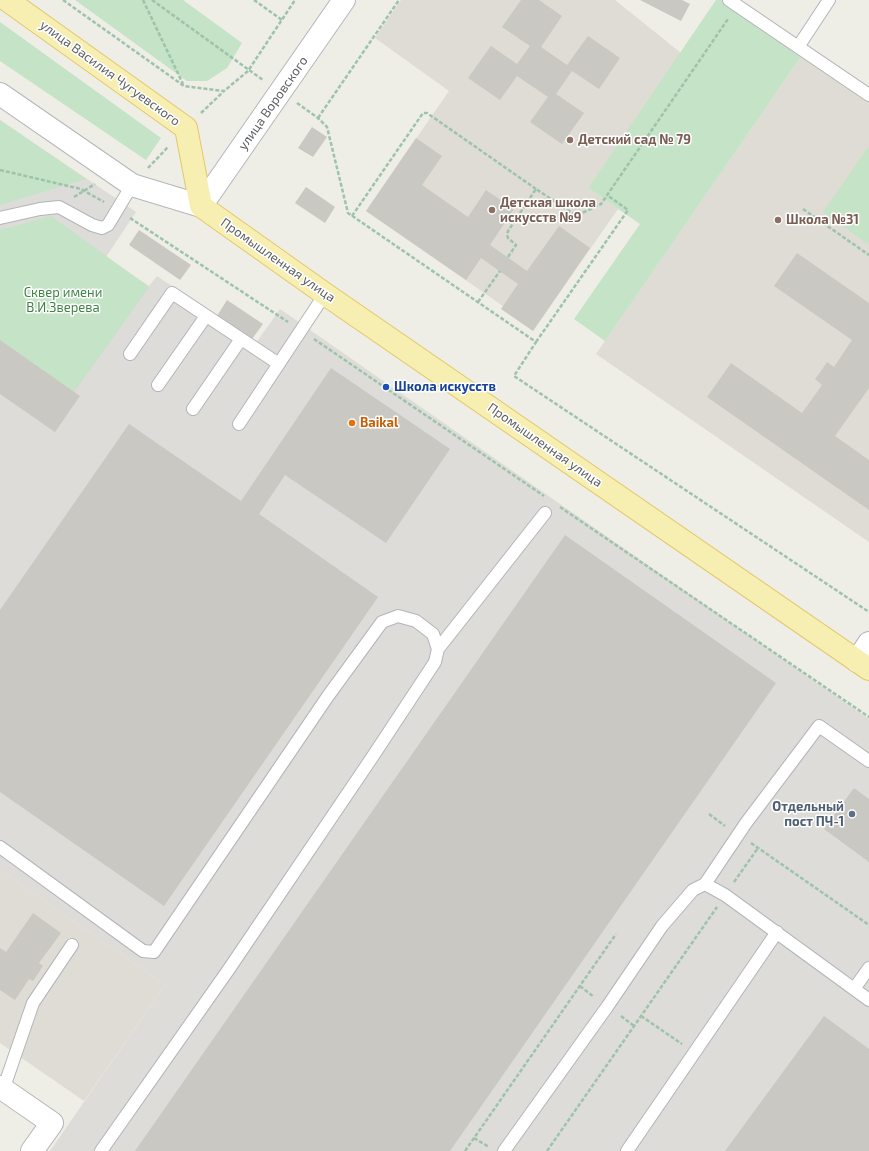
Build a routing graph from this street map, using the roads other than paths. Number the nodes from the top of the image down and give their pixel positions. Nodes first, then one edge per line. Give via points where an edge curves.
1 (8, 0) edge
2 (344, 0) edge
3 (829, 0) edge
4 (734, 3) edge
5 (798, 47) junction
6 (0, 94) edge
7 (869, 95) edge
8 (132, 184) junction
9 (201, 206) junction
10 (0, 218) edge
11 (325, 294) junction
12 (206, 316) junction
13 (241, 339) junction
14 (130, 354) dead end
15 (279, 364) junction
16 (158, 384) dead end
17 (193, 409) dead end
18 (239, 424) dead end
19 (545, 513) dead end
20 (869, 643) edge
21 (438, 649) junction
22 (863, 665) edge
23 (869, 761) edge
24 (0, 846) edge
25 (705, 884) junction
26 (777, 932) junction
27 (72, 945) dead end
28 (869, 968) edge
29 (854, 989) junction
30 (869, 1000) edge
31 (2, 1089) edge
32 (32, 1151) edge
33 (101, 1151) edge
34 (504, 1151) edge
35 (627, 1151) edge

1 - 9 main road, улица Василия Чугуевского via 186,128
2 - 9 street, улица Воровского
3 - 5 lane
4 - 5 lane
5 - 7 lane
6 - 8 street
8 - 9 street
8 - 10 lane via 108,225 102,228 58,207 40,208
9 - 11 main road, Промышленная улица
11 - 15 lane
11 - 22 main road, Промышленная улица
12 - 13 lane
12 - 14 lane via 172,293
12 - 16 lane
13 - 15 lane
13 - 17 lane
15 - 18 lane
19 - 21 lane
20 - 22 street
21 - 24 lane via 433,634 416,621 398,616 382,622 323,703 154,952 143,951
21 - 33 lane via 435,662 373,756 229,969
23 - 25 lane via 819,726 738,834
25 - 26 lane
25 - 34 lane via 693,890 662,926
26 - 29 lane
26 - 35 lane
27 - 31 lane via 33,1003
28 - 29 lane
29 - 30 lane
31 - 32 street via 52,1123

